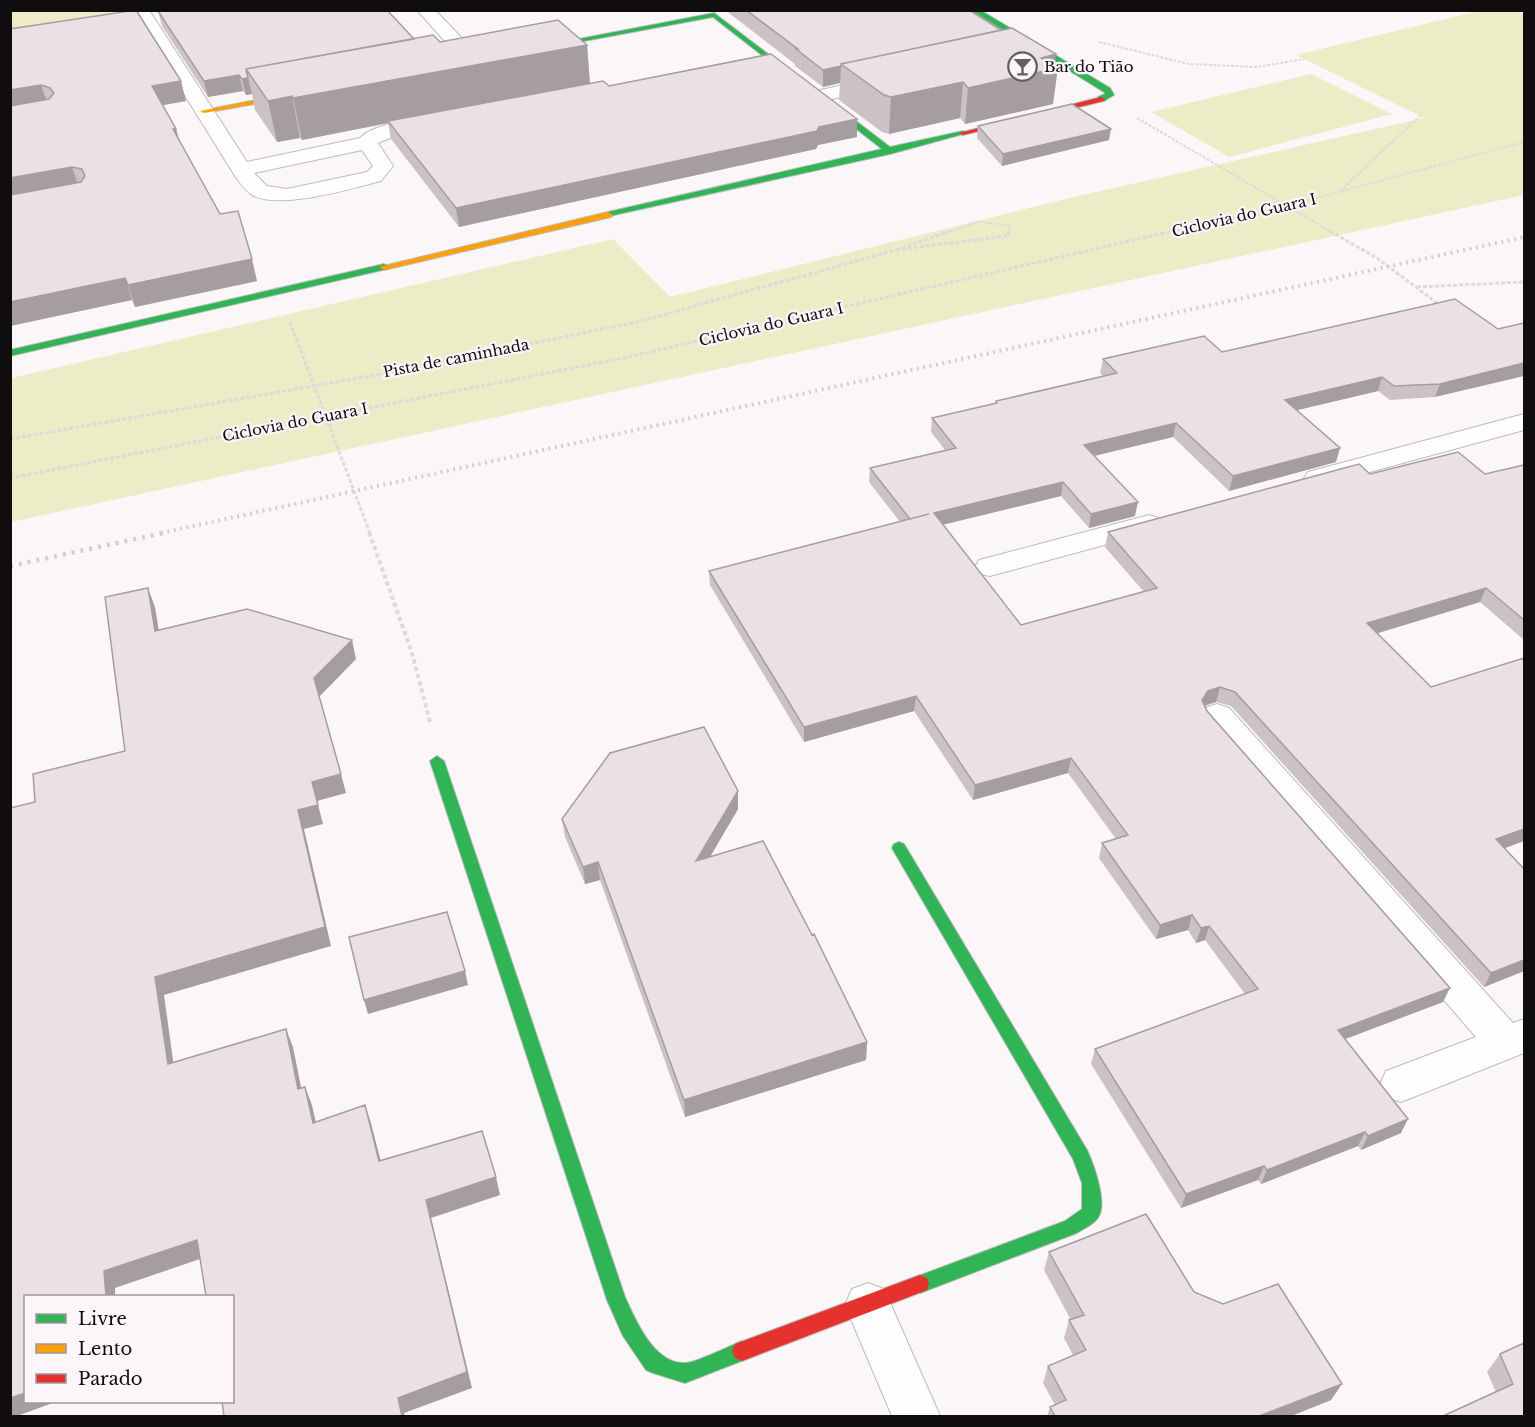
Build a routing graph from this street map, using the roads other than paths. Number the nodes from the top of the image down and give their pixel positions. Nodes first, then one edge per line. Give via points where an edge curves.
1 (425, 10) edge
2 (974, 10) edge
3 (142, 13) edge
4 (711, 13) edge
5 (121, 20) edge
6 (1037, 49) junction
7 (518, 51) edge
8 (1014, 54) edge
9 (771, 59) junction
10 (472, 60) edge
11 (748, 63) edge
12 (899, 78) edge
13 (309, 91) edge
14 (819, 96) junction
15 (204, 111) junction
16 (455, 118) edge
17 (367, 143) junction
18 (890, 150) junction
19 (241, 169) junction
20 (10, 352) edge
21 (1524, 422) edge
22 (1297, 484) edge
23 (1172, 518) edge
24 (990, 567) dead end
25 (1217, 716) dead end
26 (437, 761) road end
27 (899, 848) dead end
28 (1515, 1040) edge
29 (1401, 1084) dead end
30 (868, 1305) junction
31 (916, 1416) edge

1 - 10 street
2 - 6 street
3 - 5 street
3 - 15 street
4 - 7 street
4 - 9 street
6 - 8 street
6 - 18 street via 1110,95
9 - 11 street
9 - 14 street
12 - 14 street
13 - 15 street
14 - 18 street
15 - 19 street
16 - 17 street via 385,132
17 - 19 street
17 - 19 street via 383,165 374,177 287,195 260,192
18 - 20 street
21 - 22 street
23 - 24 street
25 - 28 street
26 - 30 street via 616,1300 654,1363 685,1373
27 - 30 street via 1081,1156 1091,1183 1091,1213 1071,1227
28 - 29 street
30 - 31 street

